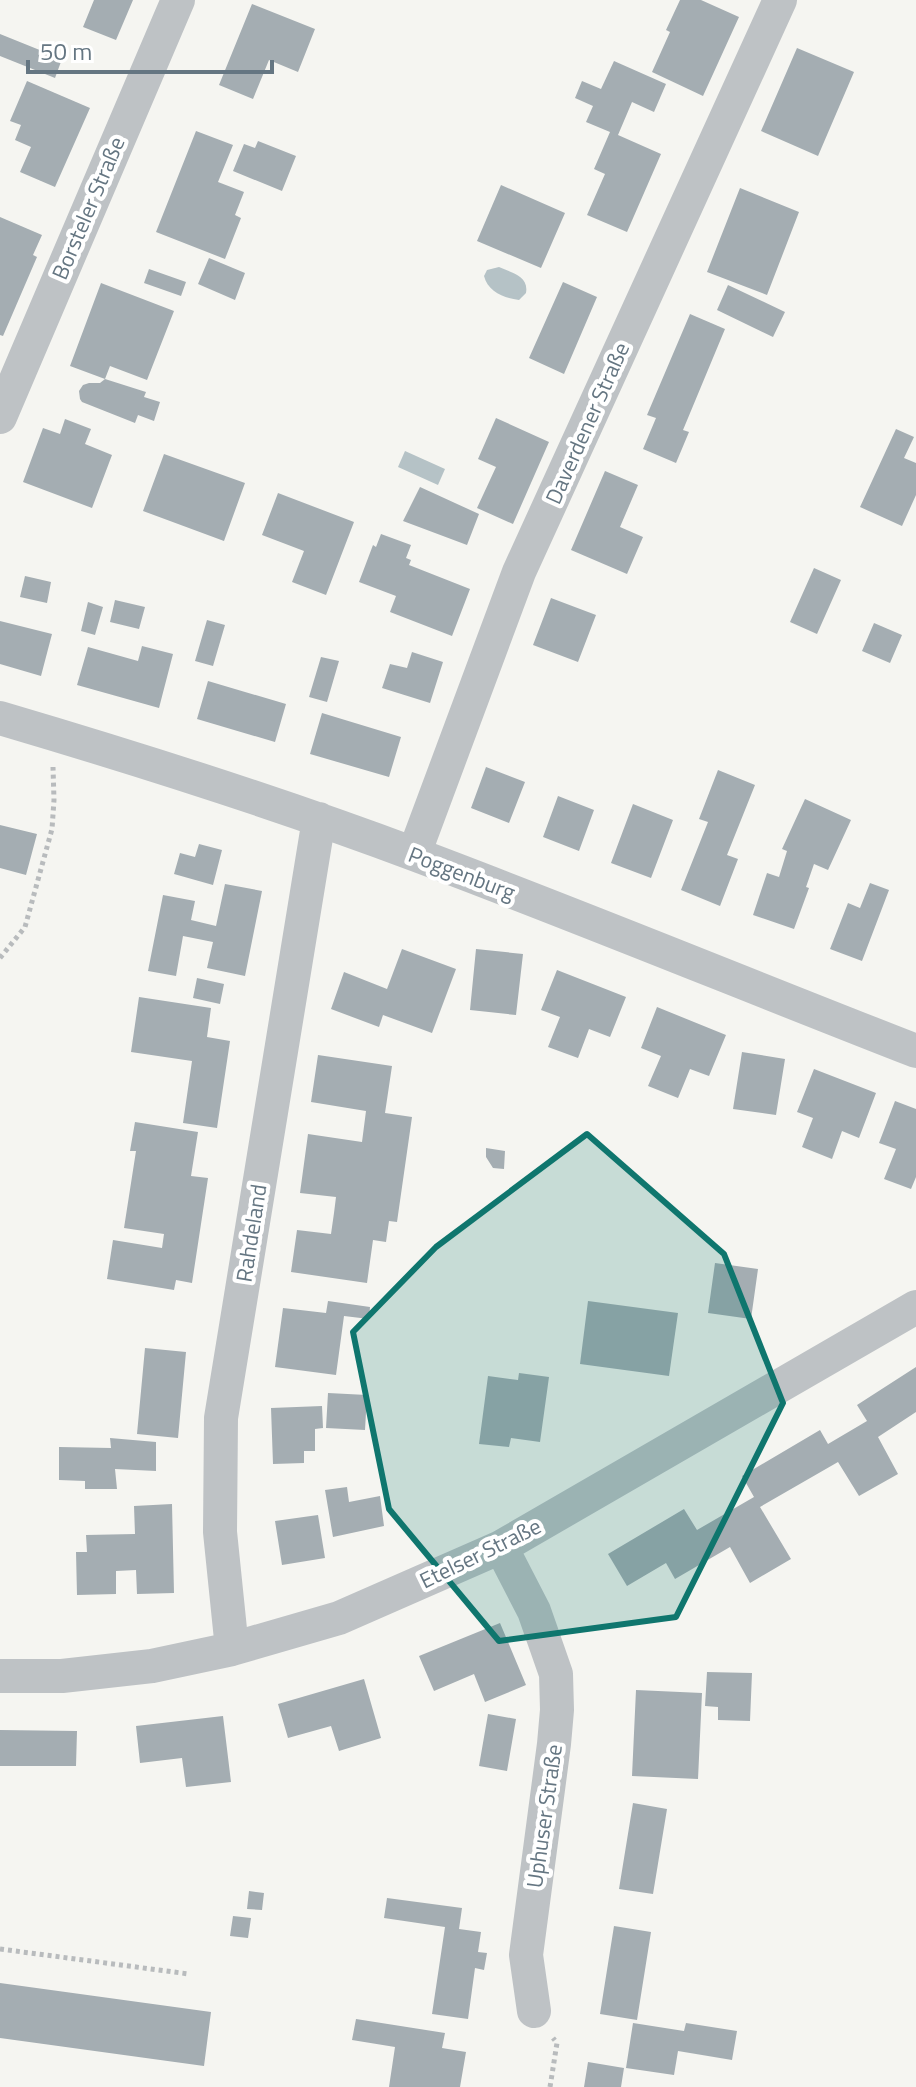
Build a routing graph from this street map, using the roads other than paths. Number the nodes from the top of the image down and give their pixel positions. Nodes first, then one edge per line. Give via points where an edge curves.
1 (178, 0) edge
2 (780, 0) edge
3 (0, 417) edge
4 (0, 718) edge
5 (319, 819) junction
6 (414, 854) junction
7 (916, 1051) edge
8 (916, 1307) edge
9 (501, 1547) junction
10 (232, 1649) junction
11 (0, 1676) edge
12 (534, 2011) road end

1 - 3 street, Borsteler Straße
2 - 6 street, Daverdener Straße via 519,572
4 - 5 street, Poggenburg
5 - 6 street, Poggenburg
5 - 10 street, Rahdeland via 221,1418 220,1532
6 - 7 street, Poggenburg
8 - 9 street, Etelser Straße
9 - 10 street, Etelser Straße via 339,1618
9 - 12 street, Uphuser Straße via 534,1611 556,1674 554,1744 526,1955
10 - 11 street, Etelser Straße via 152,1666 62,1676

